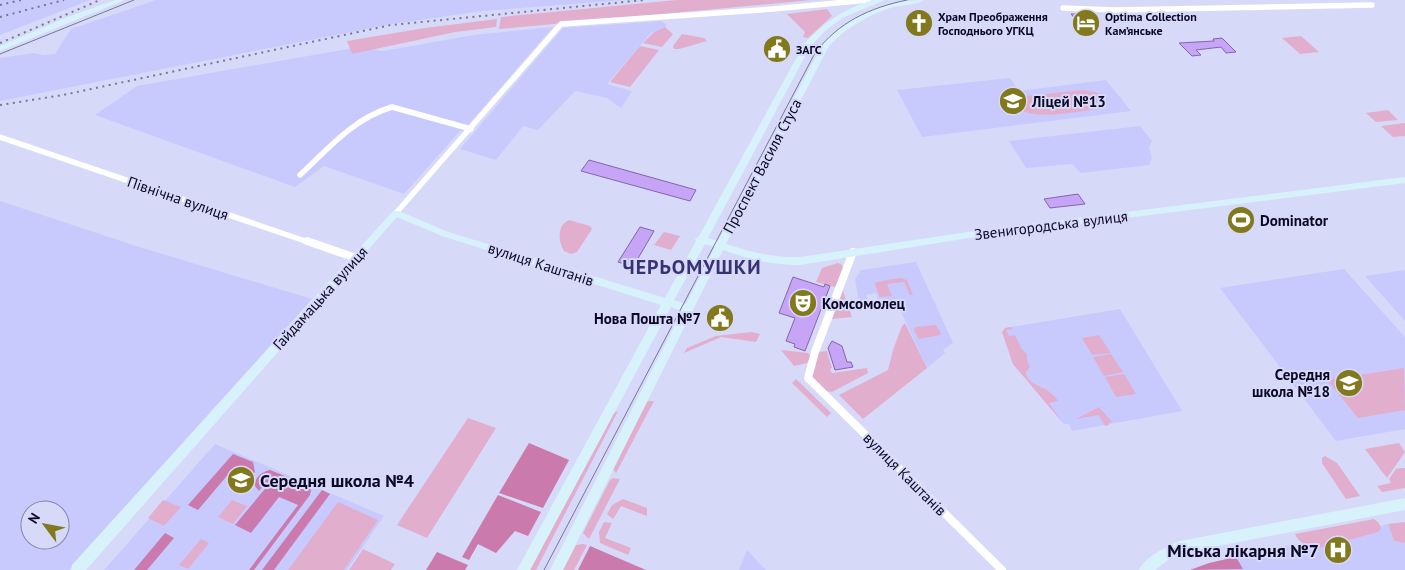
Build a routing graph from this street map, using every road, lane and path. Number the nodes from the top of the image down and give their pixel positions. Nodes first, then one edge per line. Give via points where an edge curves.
1 (122, 0) edge
2 (868, 0) edge
3 (881, 0) edge
4 (920, 0) edge
5 (1372, 5) dead end
6 (1063, 8) dead end
7 (0, 49) edge
8 (471, 129) junction
9 (0, 137) edge
10 (300, 175) dead end
11 (1405, 180) edge
12 (396, 213) junction
13 (700, 239) junction
14 (720, 246) junction
15 (854, 252) junction
16 (356, 258) junction
17 (666, 303) junction
18 (689, 309) junction
19 (1405, 504) edge
20 (77, 570) edge
21 (522, 570) edge
22 (556, 570) edge
23 (1002, 570) edge
24 (1145, 570) edge

1 - 7 street
2 - 8 street, Гайдамацька вулиця via 561,24
3 - 13 street, Проспект Василя Стуса via 842,14 821,29 807,46
4 - 14 street, Проспект Василя Стуса via 860,17 847,24 826,45
5 - 6 street via 1115,10
8 - 10 street via 392,107 384,108 353,128
8 - 12 street, Гайдамацька вулиця
9 - 16 street, Північна вулиця
11 - 15 street, Звенигородська вулиця
12 - 16 street, Гайдамацька вулиця
12 - 17 street, вулиця Каштанів via 444,234
13 - 14 street, Звенигородська вулиця
13 - 17 street, Проспект Василя Стуса
14 - 15 street, Звенигородська вулиця via 779,263
14 - 18 street, Проспект Василя Стуса
15 - 23 street, вулиця Каштанів via 808,378
16 - 20 street, Гайдамацька вулиця
17 - 18 street, вулиця Каштанів
17 - 21 street, Проспект Василя Стуса
18 - 22 street, Проспект Василя Стуса
19 - 24 street via 1180,547 1166,553

